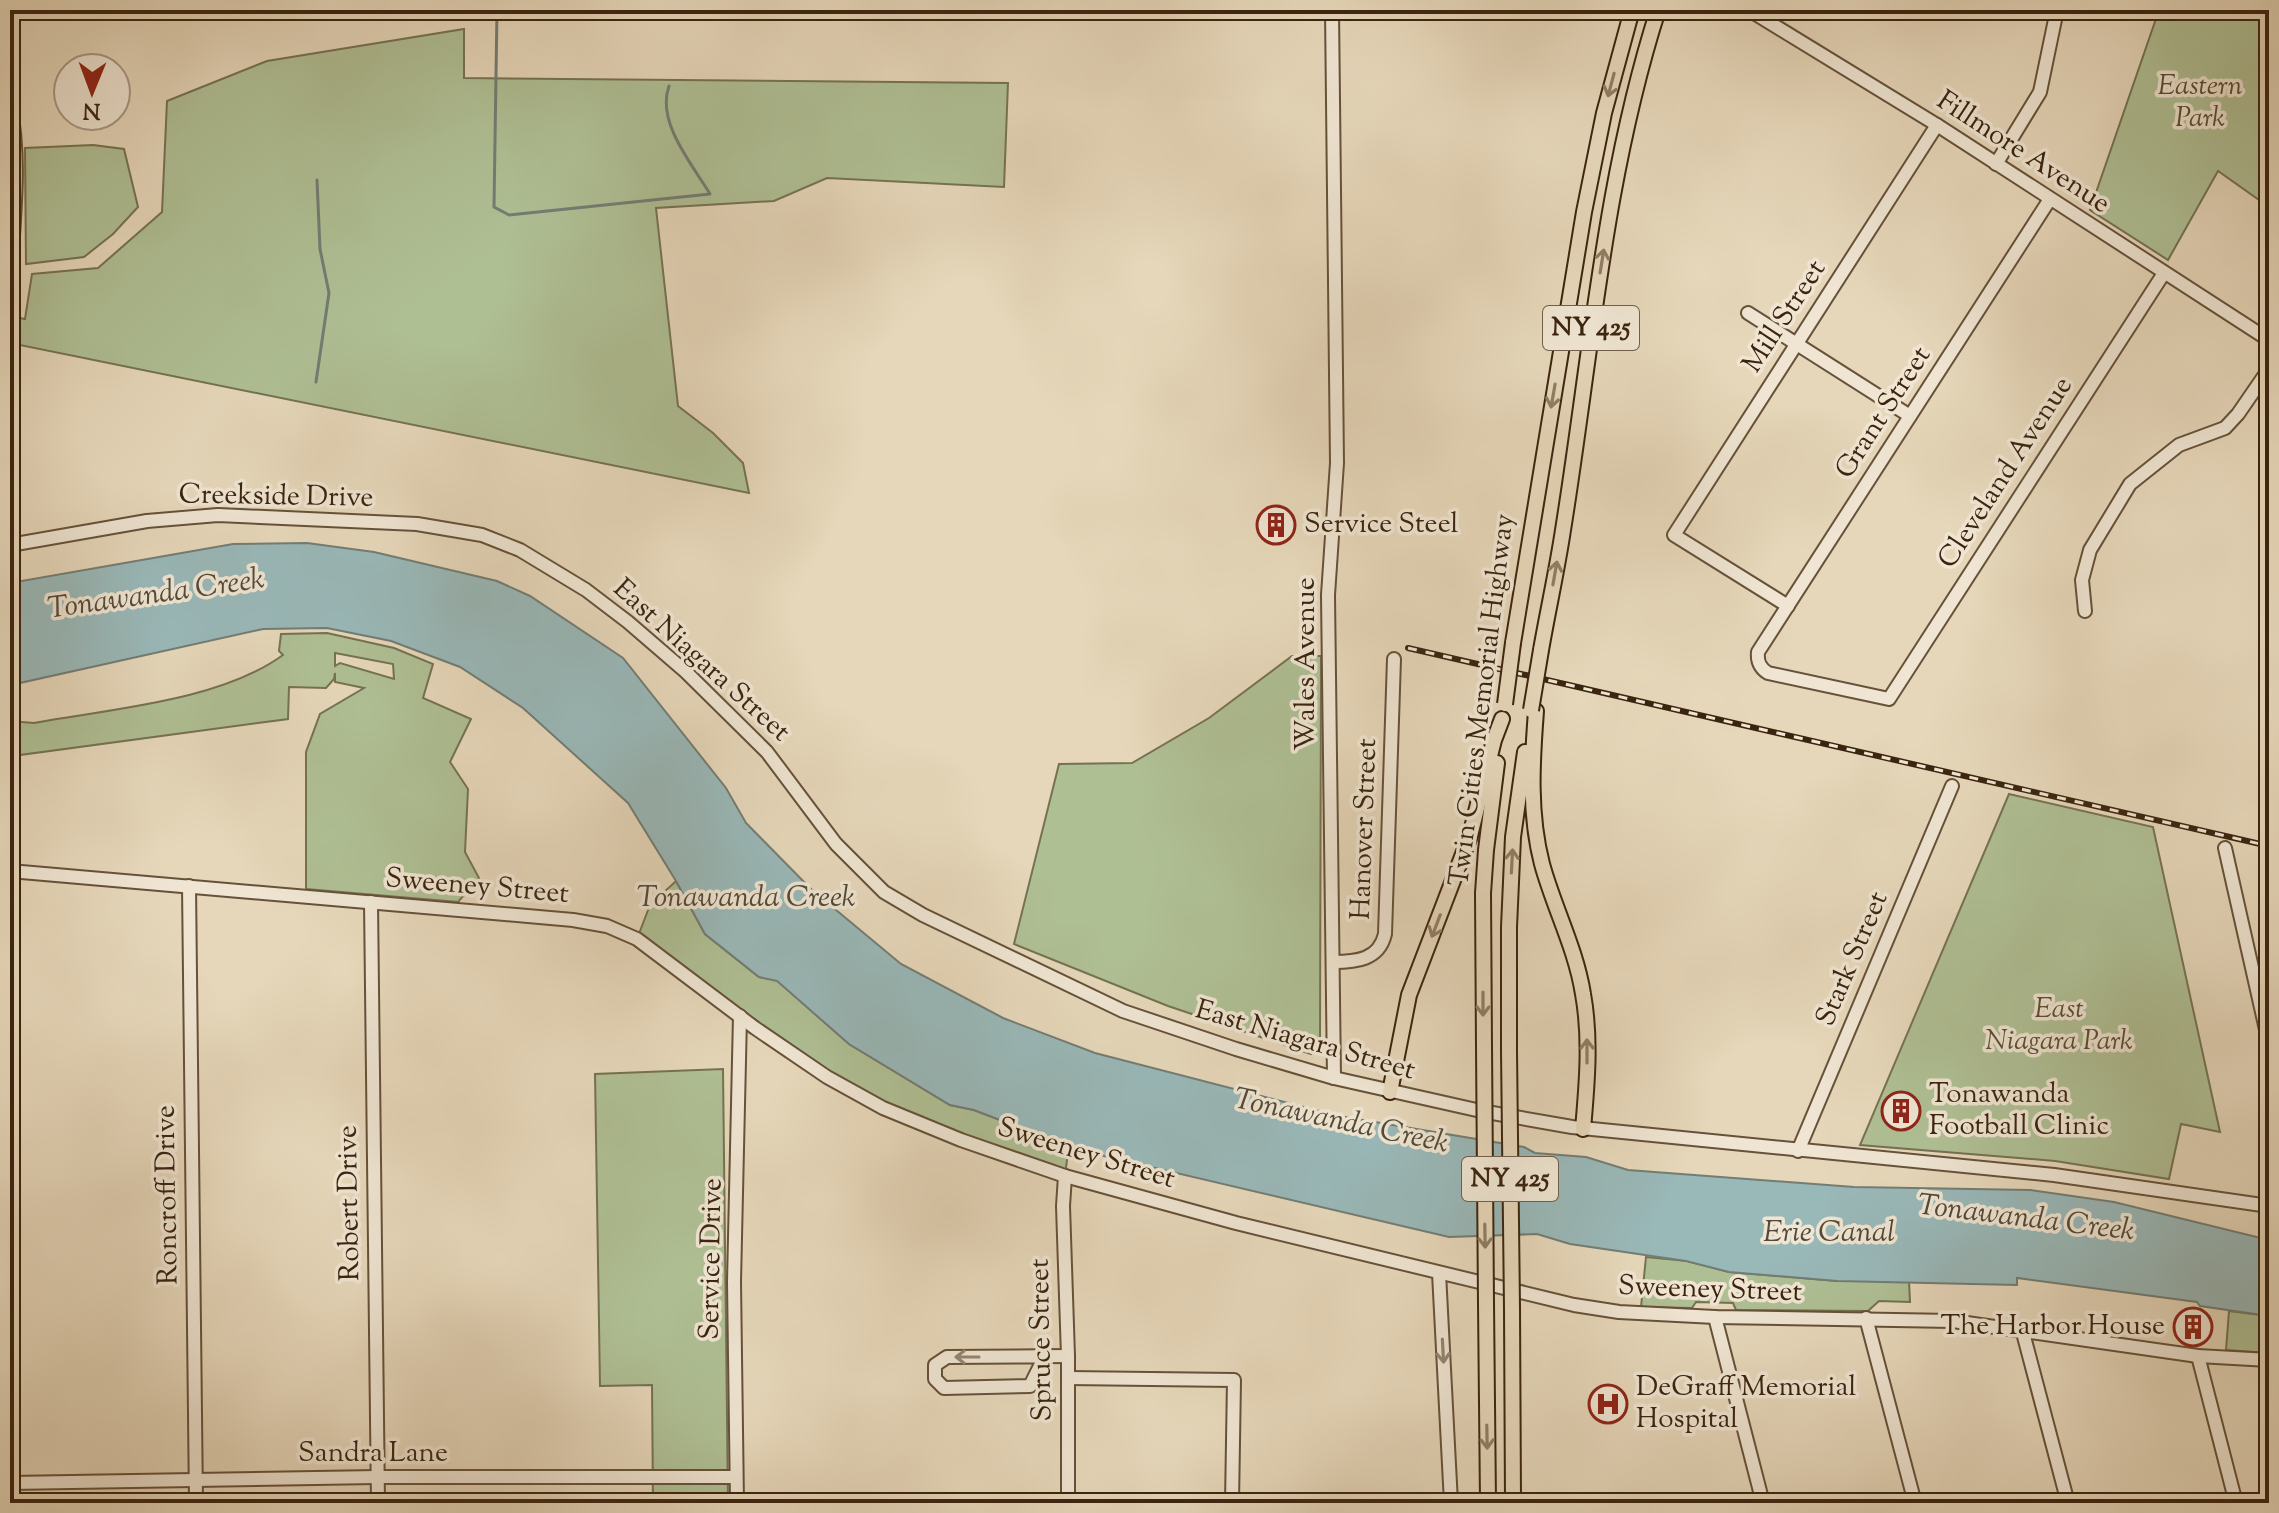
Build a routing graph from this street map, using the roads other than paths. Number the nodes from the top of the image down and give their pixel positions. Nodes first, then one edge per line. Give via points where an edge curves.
1 (1332, 10) edge
2 (1632, 10) edge
3 (1658, 10) edge
4 (1749, 10) edge
5 (2057, 10) edge
6 (10, 107) edge
7 (1937, 125) junction
8 (1996, 164) junction
9 (2050, 199) junction
10 (2164, 273) junction
11 (10, 287) edge
12 (1748, 313) dead end
13 (2269, 340) edge
14 (1797, 344) junction
15 (2269, 369) edge
16 (1910, 416) junction
17 (494, 539) joint
18 (10, 545) edge
19 (1788, 606) junction
20 (2085, 611) dead end
21 (1758, 652) joint
22 (1394, 659) dead end
23 (1534, 710) junction
24 (1502, 719) junction
25 (1952, 786) dead end
26 (2225, 848) dead end
27 (10, 871) edge
28 (189, 886) junction
29 (371, 902) junction
30 (1333, 962) junction
31 (740, 1016) junction
32 (2269, 1043) edge
33 (1334, 1078) junction
34 (1390, 1092) junction
35 (1583, 1129) junction
36 (1798, 1151) junction
37 (1065, 1176) junction
38 (2269, 1206) edge
39 (1439, 1273) junction
40 (1715, 1317) junction
41 (1866, 1318) junction
42 (2022, 1329) junction
43 (1045, 1356) junction
44 (1068, 1356) junction
45 (2198, 1356) junction
46 (2269, 1360) edge
47 (1068, 1378) junction
48 (377, 1477) junction
49 (736, 1477) junction
50 (195, 1480) junction
51 (10, 1483) edge
52 (196, 1503) edge
53 (378, 1503) edge
54 (737, 1503) edge
55 (1068, 1503) edge
56 (1232, 1503) edge
57 (1451, 1503) edge
58 (1488, 1503) edge
59 (1513, 1503) edge
60 (1763, 1503) edge
61 (1915, 1503) edge
62 (2068, 1503) edge
63 (2236, 1503) edge

1 - 30 street, Wales Avenue via 1337,463 1328,595
2 -> 24 main road, Twin Cities Memorial Highway / NY 425, bridge via 1584,212
23 -> 3 main road, Twin Cities Memorial Highway / NY 425, bridge via 1610,210
4 - 7 street, Fillmore Avenue
5 - 8 street via 2040,92
6 - 11 street via 15,172
7 - 8 street, Fillmore Avenue
7 - 14 street, Mill Street
8 - 9 street, Fillmore Avenue
9 - 10 street, Fillmore Avenue
9 - 16 street, Grant Street
10 - 13 street, Fillmore Avenue
10 - 21 street, Cleveland Avenue via 1889,699 1768,673 1759,665
12 - 14 street
14 - 16 street
14 - 19 street, Mill Street via 1674,535
15 - 20 street via 2225,428 2179,445 2130,484 2090,550 2082,580
16 - 19 street, Grant Street
17 - 18 street, Creekside Drive via 417,524 218,515 147,521
17 - 33 street, East Niagara Street via 586,590 686,672 767,752 836,844 884,892 1123,1011
19 - 21 street, Grant Street
22 - 30 street, Hanover Street via 1385,934 1371,956
35 -> 23 main road via 1587,1015 1537,842 1532,800
59 -> 23 main road, Twin Cities Memorial Highway / NY 425, bridge via 1509,927 1513,837
24 -> 34 main road via 1470,836 1409,995
24 -> 58 main road, Twin Cities Memorial Highway / NY 425, bridge via 1486,850
25 - 36 street, Stark Street
26 - 32 street
27 - 28 street, Sweeney Street
28 - 29 street, Sweeney Street
28 - 50 street, Roncroff Drive
29 - 31 street, Sweeney Street via 607,926 637,939
29 - 48 street, Robert Drive
30 - 33 street, Wales Avenue
31 - 37 street, Sweeney Street via 827,1077 883,1108
31 - 49 street, Service Drive
33 - 34 street, East Niagara Street
34 - 35 street, East Niagara Street
35 - 36 street, East Niagara Street
36 - 38 street, East Niagara Street via 2054,1175
37 - 39 street, Sweeney Street
37 - 44 street, Spruce Street
39 - 40 street, Sweeney Street via 1592,1309
39 -> 57 street
40 - 41 street, Sweeney Street
40 - 60 street
41 - 42 street, Sweeney Street
41 - 61 street
42 - 45 street, Sweeney Street
42 - 62 street
43 -> 43 street via 947,1357 935,1365 935,1379 944,1388 1030,1386
43 - 44 street
44 - 47 street, Spruce Street
45 - 46 street, Sweeney Street
45 - 63 street
47 - 55 street, Spruce Street
47 - 56 street via 1234,1380
48 - 49 street, Sandra Lane
48 - 50 street, Sandra Lane
48 - 53 street, Robert Drive
49 - 54 street, Service Drive
50 - 51 street, Sandra Lane
50 - 52 street, Roncroff Drive

